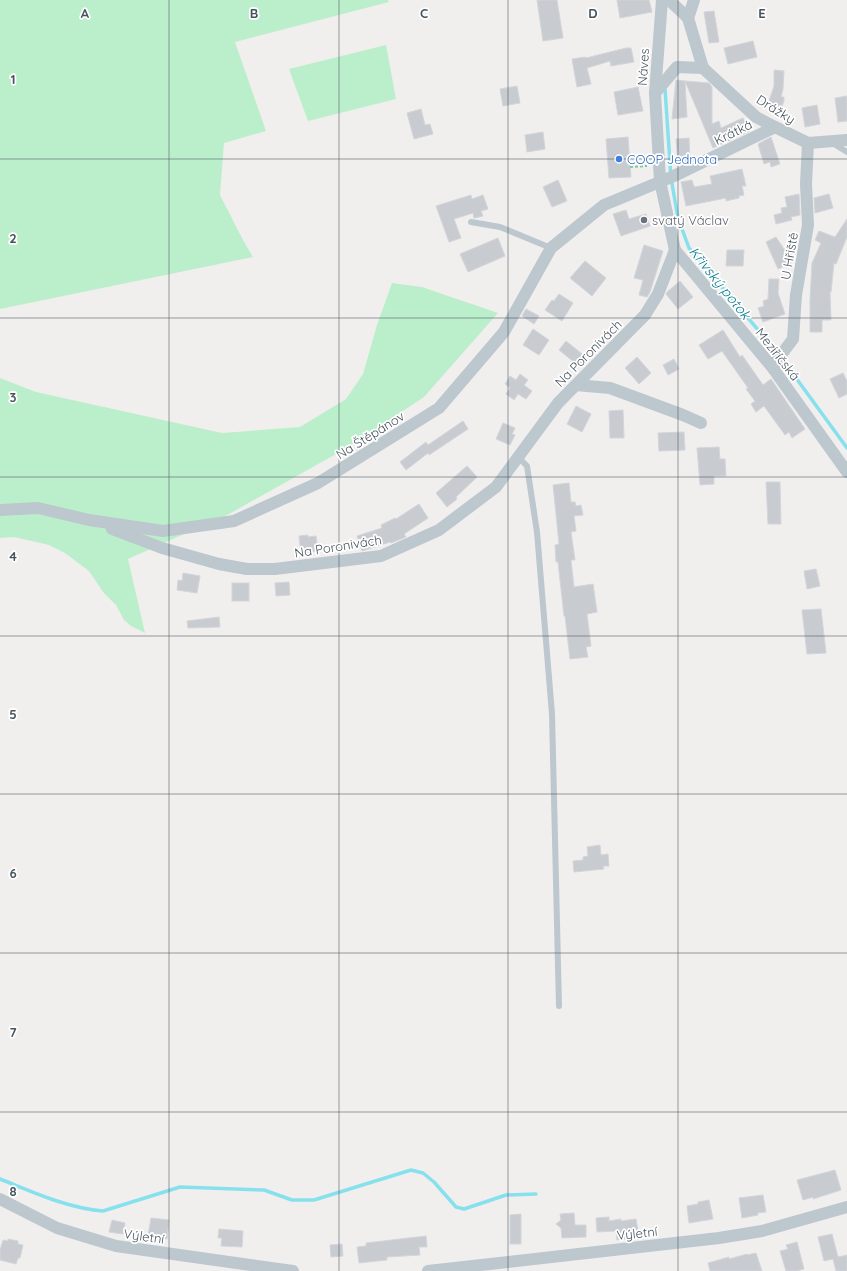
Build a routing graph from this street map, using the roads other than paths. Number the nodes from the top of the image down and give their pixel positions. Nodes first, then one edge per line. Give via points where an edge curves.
1 (662, 0) edge
2 (669, 0) edge
3 (694, 0) edge
4 (688, 18) junction
5 (704, 68) junction
6 (655, 93) junction
7 (775, 127) junction
8 (847, 140) edge
9 (830, 141) junction
10 (808, 143) junction
11 (847, 152) edge
12 (667, 178) junction
13 (471, 222) dead end
14 (551, 248) junction
15 (675, 250) junction
16 (774, 364) junction
17 (576, 385) junction
18 (701, 423) dead end
19 (518, 457) junction
20 (847, 472) edge
21 (0, 510) edge
22 (89, 520) junction
23 (559, 1006) dead end
24 (0, 1199) edge
25 (847, 1207) edge
26 (293, 1271) edge
27 (428, 1271) edge

1 - 6 street, Náves
2 - 4 street
3 - 4 street
4 - 5 street
5 - 6 street, Náves via 677,67
5 - 7 street, Drážky via 756,117
6 - 12 street, Meziříčská
7 - 10 street, Drážky
7 - 12 street, Krátká
8 - 9 street
9 - 10 street
9 - 11 lane
10 - 16 street, U Hřiště via 808,225 796,295 793,339
12 - 14 street, Na Štěpánov via 604,205
12 - 15 street, Meziříčská
13 - 14 lane via 500,227
14 - 22 street, Na Štěpánov via 504,332 439,408 318,483 234,521 163,531
15 - 16 street, Meziříčská
15 - 17 street, Na Poronivách via 658,294 645,315
16 - 20 street, Meziříčská
17 - 18 street via 610,388
17 - 19 street, Na Poronivách via 558,403
19 - 22 street, Na Poronivách via 496,487 439,530 381,556 275,569 247,569 162,548
19 - 23 lane via 527,466 537,532 552,714
21 - 22 street, Na Štěpánov via 38,508
24 - 26 street, Výletní via 57,1228 116,1246
25 - 27 street, Výletní via 762,1231 719,1238

